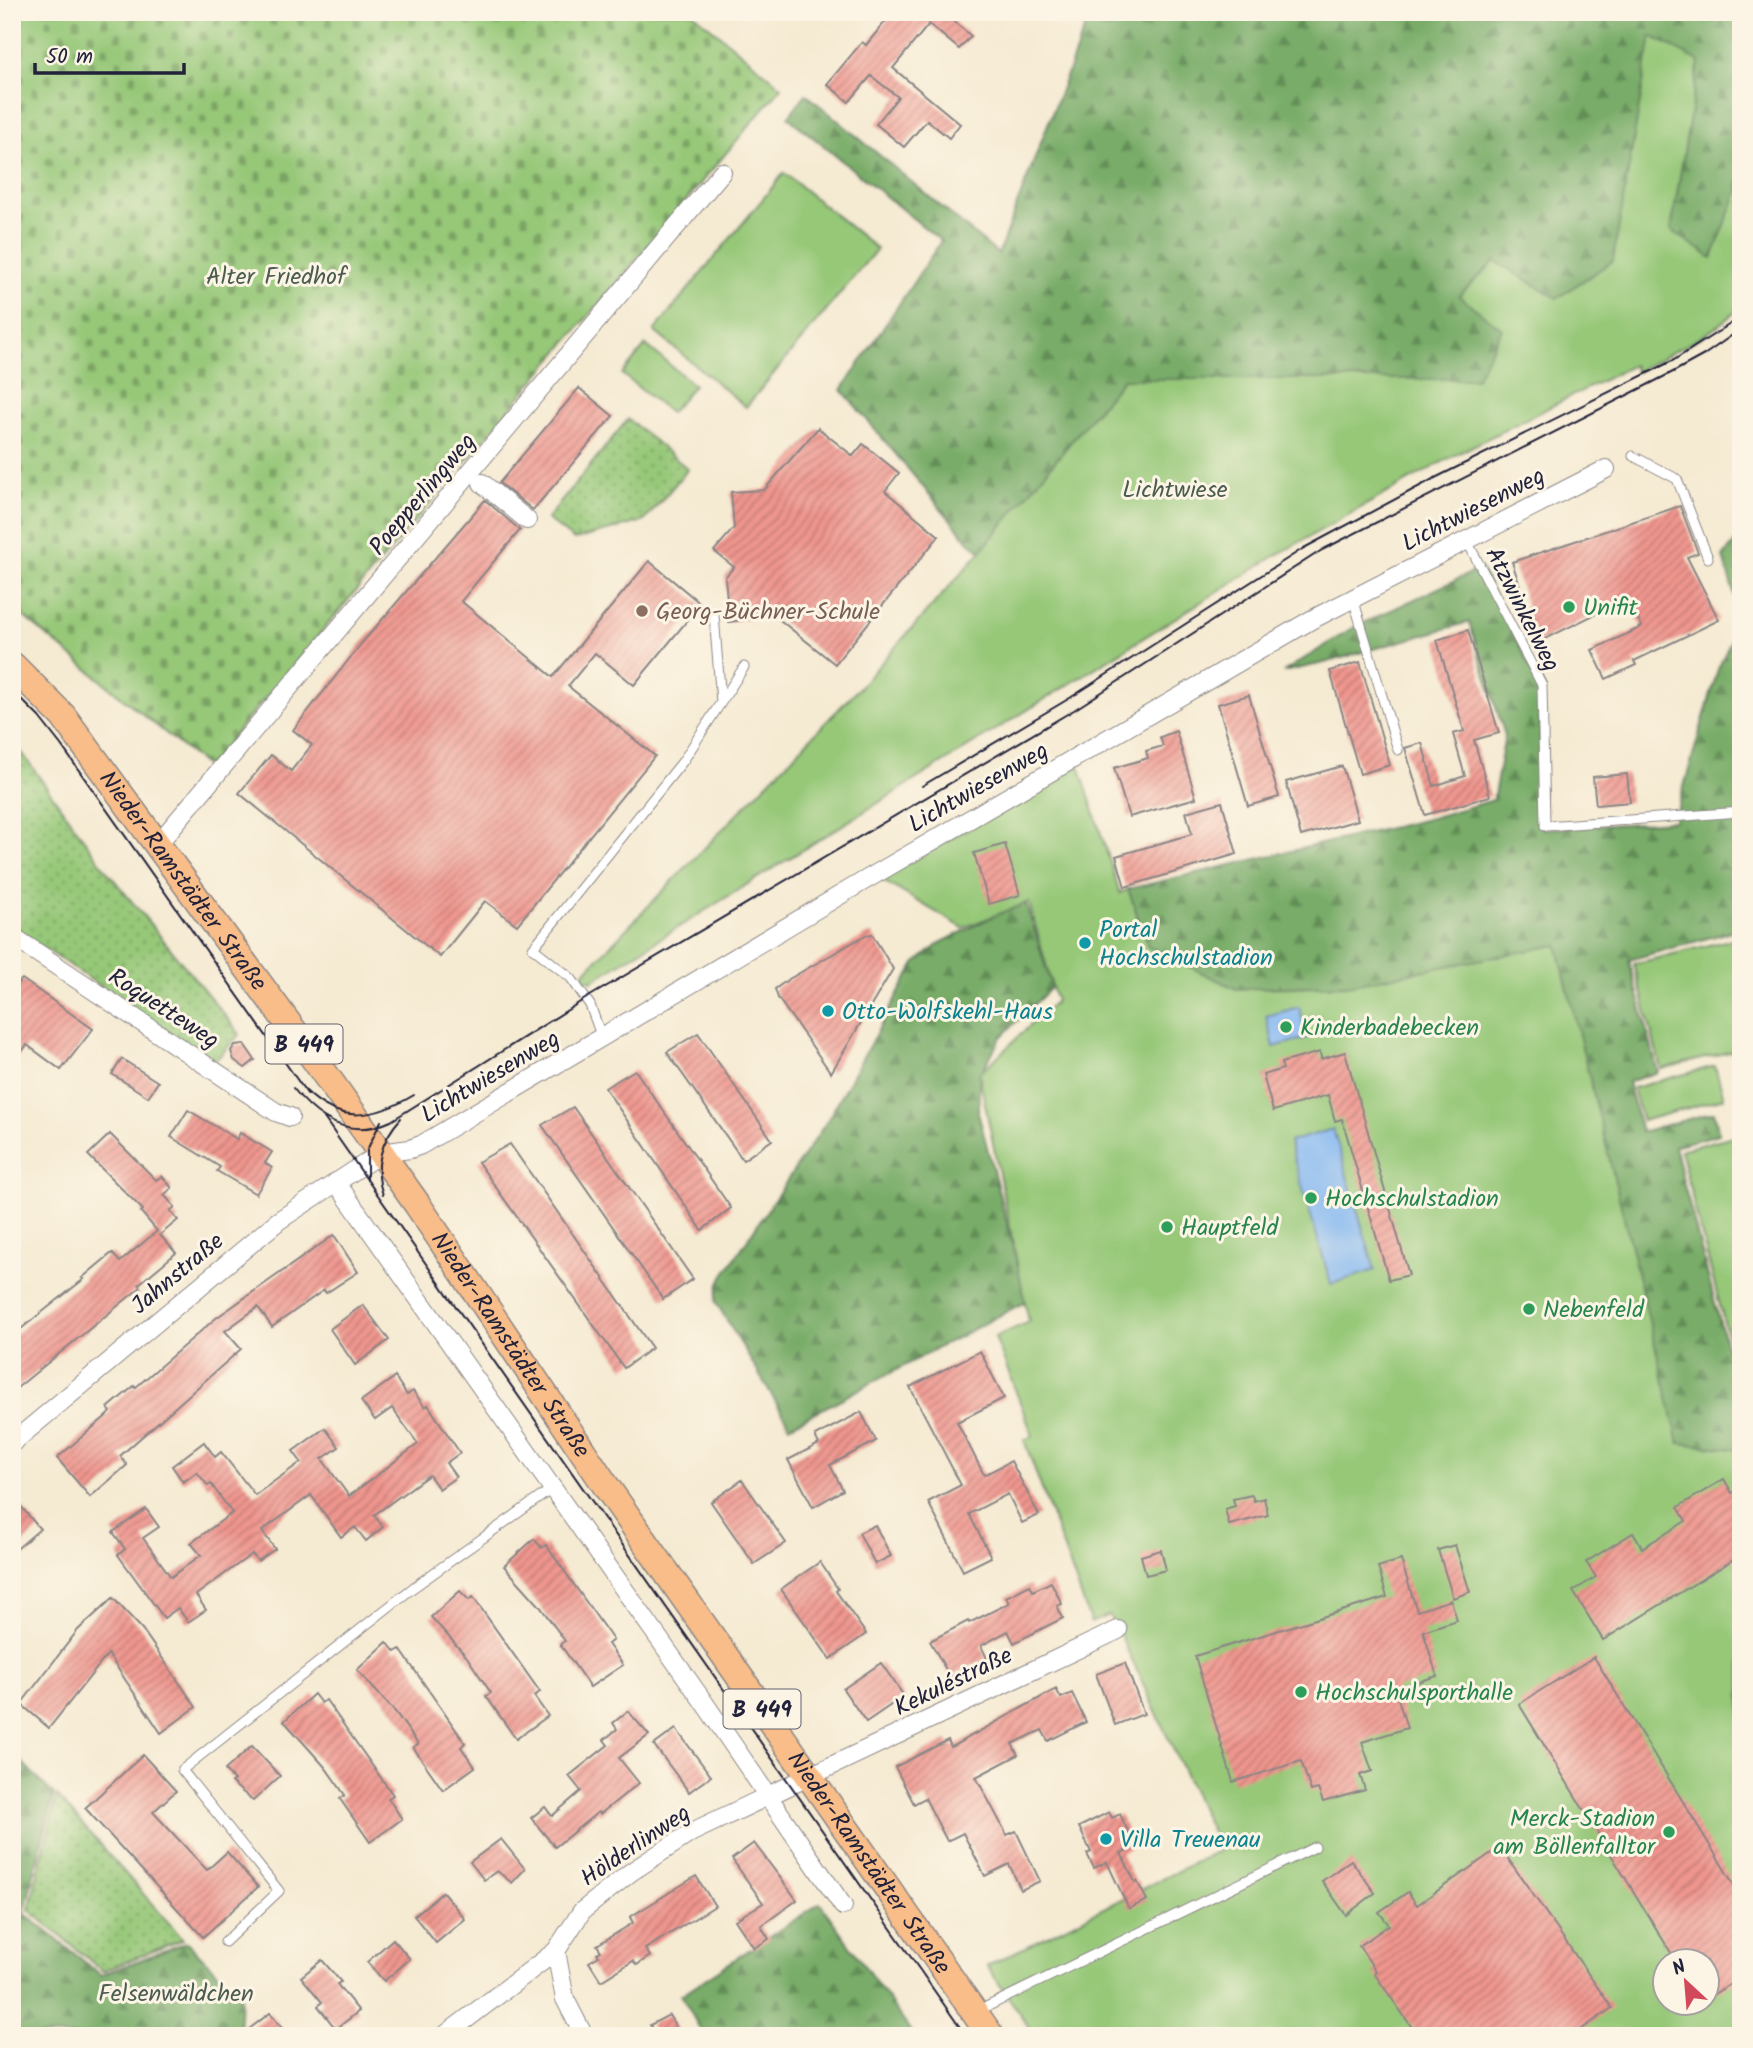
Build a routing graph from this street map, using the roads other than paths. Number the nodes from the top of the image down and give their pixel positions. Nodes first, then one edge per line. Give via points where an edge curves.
1 (722, 172) dead end
2 (1633, 456) dead end
3 (1606, 469) dead end
4 (476, 479) junction
5 (527, 520) dead end
6 (1466, 539) junction
7 (1708, 558) dead end
8 (1352, 597) junction
9 (714, 615) dead end
10 (12, 665) edge
11 (744, 667) dead end
12 (721, 702) junction
13 (1398, 750) dead end
14 (1741, 812) edge
15 (157, 845) junction
16 (15, 943) edge
17 (602, 1038) junction
18 (290, 1117) dead end
19 (381, 1153) junction
20 (337, 1182) junction
21 (12, 1443) edge
22 (553, 1488) junction
23 (1118, 1630) dead end
24 (809, 1777) junction
25 (769, 1796) junction
26 (1315, 1847) dead end
27 (844, 1906) dead end
28 (225, 1942) dead end
29 (555, 1951) junction
30 (974, 2013) junction
31 (444, 2036) edge
32 (584, 2036) edge
33 (990, 2036) edge

1 - 4 street, Poepperlingweg
2 - 7 lane via 1677,480
3 - 6 street, Lichtwiesenweg
4 - 5 street
4 - 15 street, Poepperlingweg
6 - 8 street, Lichtwiesenweg
6 - 14 lane, Atzwinkelweg via 1542,685 1545,825
8 - 13 lane
8 - 17 street, Lichtwiesenweg
9 - 12 lane
10 - 15 main road, Nieder-Ramstädter Straße / B 449 via 64,716
11 - 12 lane
12 - 17 lane via 683,761 533,948 571,978 590,1005
15 - 19 main road, Nieder-Ramstädter Straße / B 449
16 - 18 street, Roquetteweg
17 - 19 street, Lichtwiesenweg via 421,1145
19 - 20 street, Jahnstraße
19 - 24 main road, Nieder-Ramstädter Straße / B 449
20 - 21 street, Jahnstraße via 278,1221
20 - 22 street, Nieder-Ramstädter Straße
22 - 25 street, Nieder-Ramstädter Straße
22 - 28 lane via 414,1587 182,1770 279,1891
23 - 24 street, Kekuléstraße
24 - 25 street, Hölderlinweg
24 - 30 main road, Nieder-Ramstädter Straße / B 449
25 - 27 street, Nieder-Ramstädter Straße
25 - 29 street, Hölderlinweg via 692,1832 631,1872 582,1911
26 - 30 lane
29 - 31 street, Hölderlinweg
29 - 32 street via 565,1999
30 - 33 main road, Nieder-Ramstädter Straße / B 449

